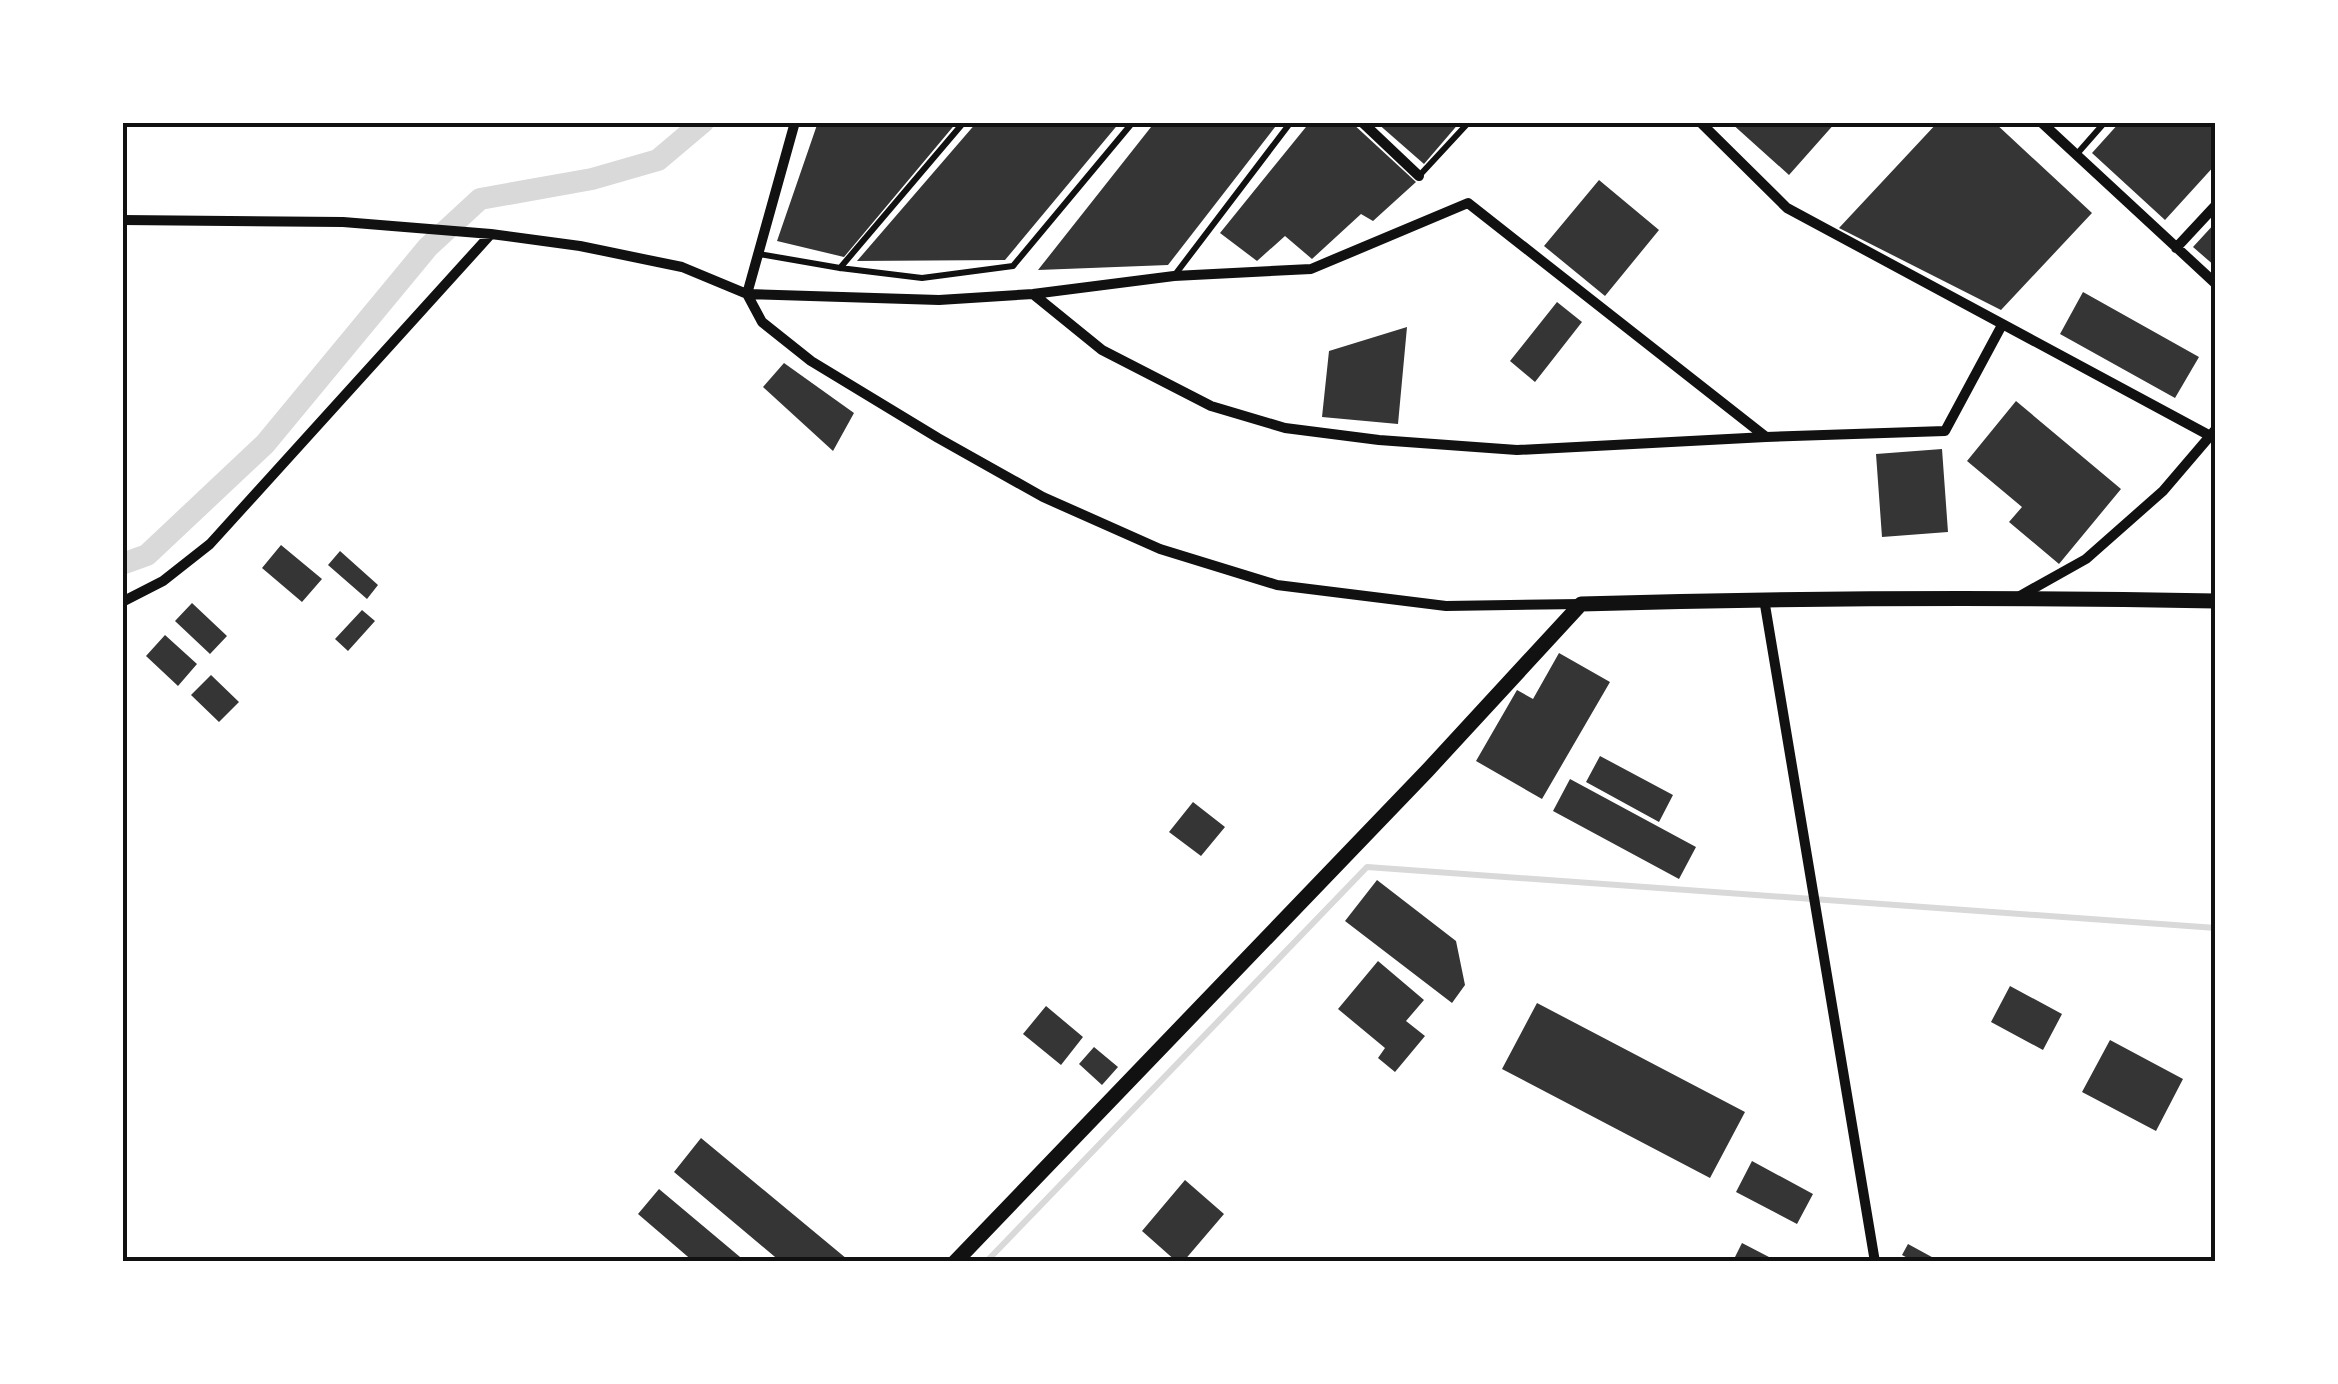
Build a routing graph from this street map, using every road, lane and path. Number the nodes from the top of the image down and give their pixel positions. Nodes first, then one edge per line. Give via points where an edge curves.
1 (795, 122) edge
2 (964, 122) edge
3 (1132, 122) edge
4 (1291, 122) edge
5 (1362, 122) edge
6 (1469, 122) edge
7 (1700, 122) edge
8 (2041, 122) edge
9 (2105, 122) edge
10 (2076, 155) junction
11 (1420, 176) joint
12 (2216, 205) edge
13 (122, 220) edge
14 (491, 234) junction
15 (2176, 248) junction
16 (759, 254) junction
17 (840, 268) junction
18 (1174, 276) junction
19 (2216, 284) edge
20 (747, 294) junction
21 (1033, 294) junction
22 (2002, 325) junction
23 (2213, 435) edge
24 (1766, 437) junction
25 (2018, 597) junction
26 (1764, 598) junction
27 (2216, 601) edge
28 (122, 602) edge
29 (1582, 604) junction
30 (955, 1262) edge
31 (1875, 1262) edge

1 - 16 street
2 - 17 lane
3 - 17 lane via 1013,266 922,278
4 - 18 lane
5 - 11 street
6 - 11 lane
7 - 22 street via 1787,208
8 - 10 street
9 - 10 lane
10 - 15 street
12 - 15 street
13 - 14 street via 342,222
14 - 20 street via 682,267
14 - 28 street via 210,544 163,581
15 - 19 street
16 - 17 lane
16 - 20 street
18 - 21 street
18 - 24 street via 1311,269 1468,203
20 - 21 street via 939,300
20 - 29 street via 762,322 811,361 1043,496 1160,549 1276,585 1446,606
21 - 24 street via 1102,350 1211,406 1284,428 1516,450
22 - 23 street
22 - 24 street via 1945,431
23 - 25 street via 2163,491 2086,559
25 - 26 street
25 - 27 street
26 - 29 street
26 - 31 street
29 - 30 street

